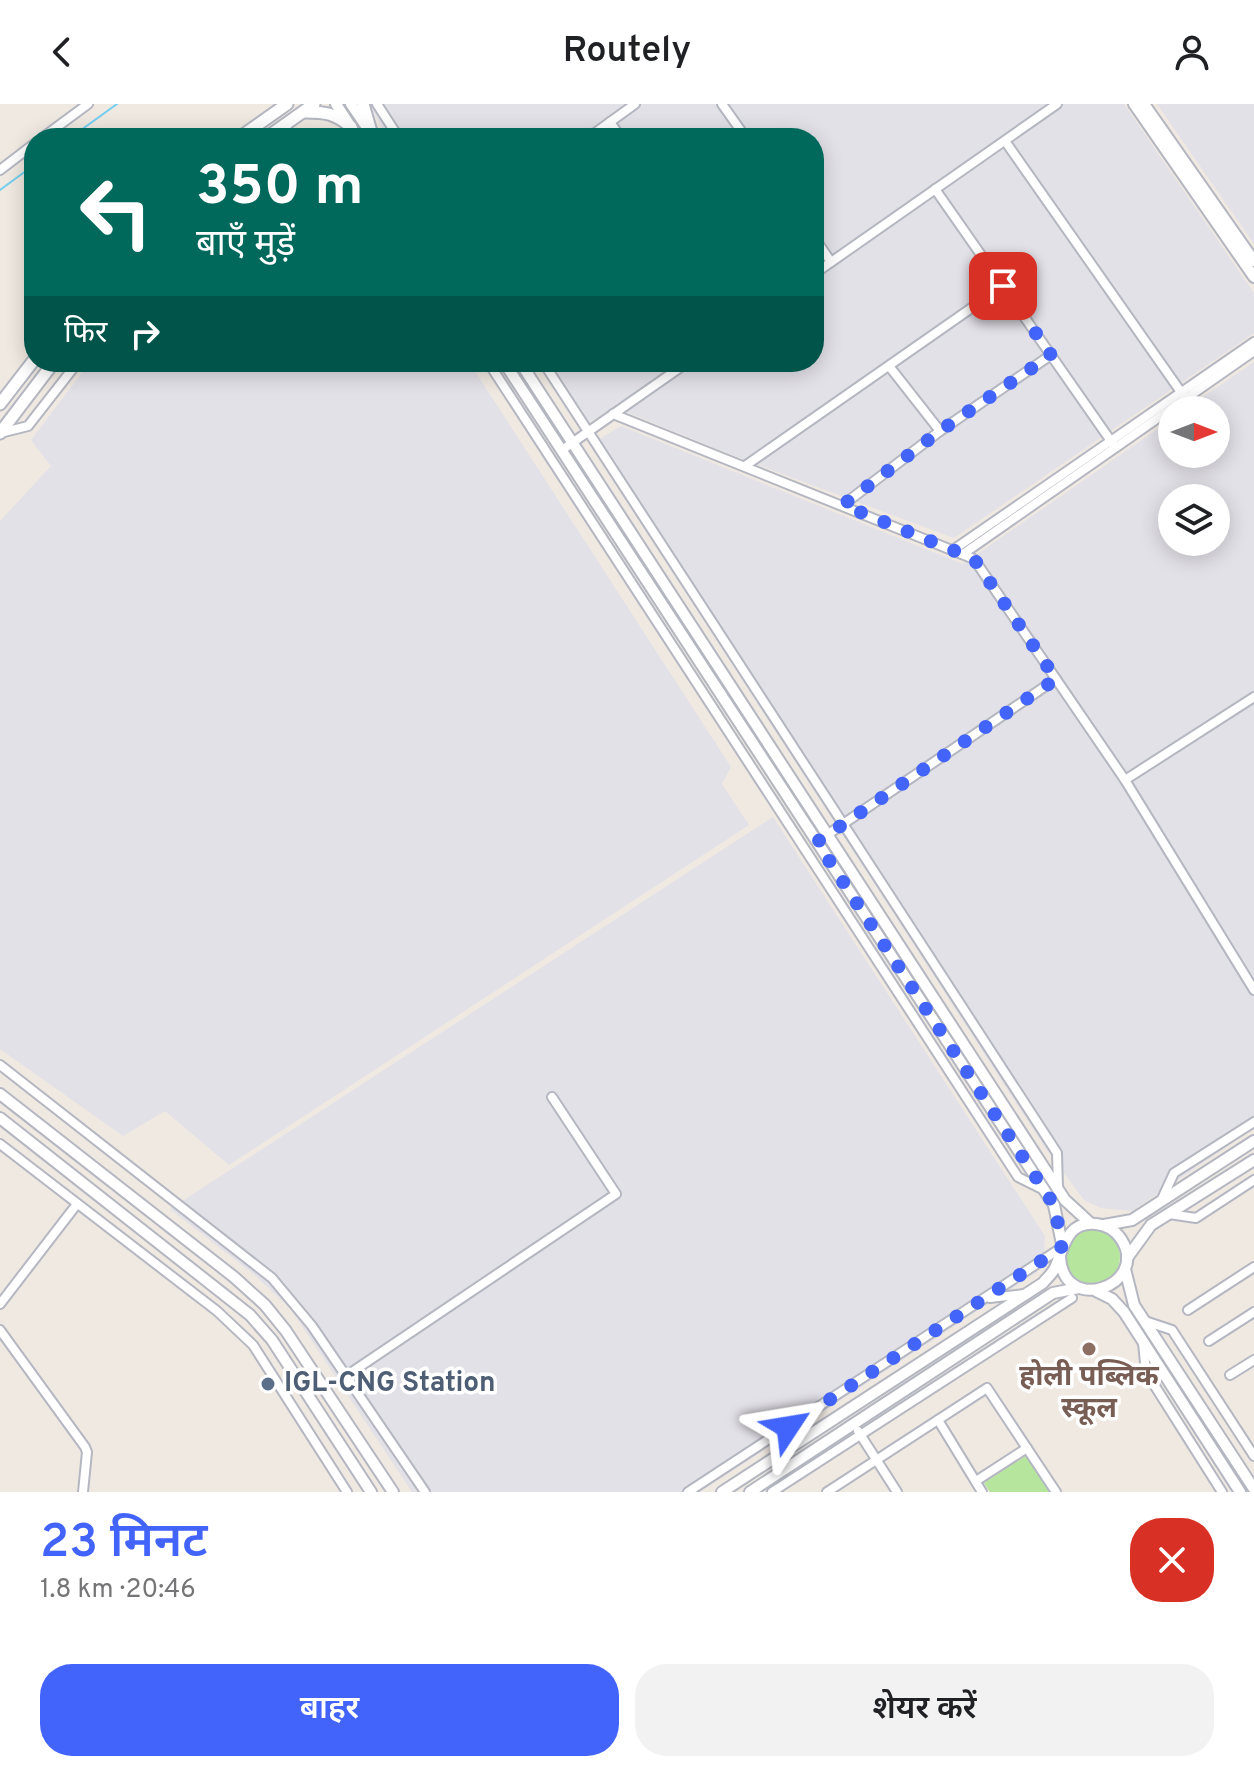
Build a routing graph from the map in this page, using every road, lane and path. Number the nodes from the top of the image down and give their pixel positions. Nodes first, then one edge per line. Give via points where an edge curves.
1 (88, 104) edge
2 (287, 104) edge
3 (314, 104) edge
4 (336, 104) edge
5 (351, 104) edge
6 (363, 104) edge
7 (377, 104) edge
8 (635, 104) edge
9 (722, 104) edge
10 (1057, 104) edge
11 (1134, 104) edge
12 (1144, 104) edge
13 (302, 112) junction
14 (610, 122) junction
15 (288, 123) junction
16 (56, 128) edge
17 (253, 128) edge
18 (281, 128) edge
19 (286, 128) edge
20 (349, 128) edge
21 (351, 128) edge
22 (368, 128) edge
23 (370, 128) edge
24 (393, 128) edge
25 (602, 128) edge
26 (614, 128) edge
27 (739, 128) edge
28 (1005, 141) junction
29 (24, 152) edge
30 (0, 170) edge
31 (935, 189) junction
32 (824, 252) edge
33 (1254, 261) edge
34 (831, 262) junction
35 (824, 267) edge
36 (1254, 277) edge
37 (1003, 286) junction
38 (1254, 342) edge
39 (1254, 351) edge
40 (1051, 355) junction
41 (889, 366) junction
42 (25, 372) edge
43 (46, 372) edge
44 (70, 372) edge
45 (495, 372) edge
46 (511, 372) edge
47 (526, 372) edge
48 (549, 372) edge
49 (674, 372) edge
50 (1183, 396) junction
51 (0, 404) edge
52 (1158, 413) edge
53 (613, 414) junction
54 (940, 431) junction
55 (588, 432) junction
56 (0, 433) edge
57 (572, 443) junction
58 (1114, 444) junction
59 (562, 450) junction
60 (745, 466) junction
61 (843, 505) junction
62 (953, 550) junction
63 (963, 554) junction
64 (1056, 679) junction
65 (1254, 697) edge
66 (1125, 780) junction
67 (843, 823) junction
68 (828, 835) junction
69 (817, 842) junction
70 (1254, 990) edge
71 (0, 1065) edge
72 (0, 1094) edge
73 (552, 1097) dead end
74 (0, 1118) edge
75 (1254, 1122) edge
76 (1254, 1141) edge
77 (0, 1144) edge
78 (1254, 1160) edge
79 (1254, 1180) edge
80 (1058, 1188) junction
81 (1045, 1191) junction
82 (1161, 1202) junction
83 (77, 1204) junction
84 (1169, 1214) junction
85 (1090, 1223) junction
86 (1104, 1225) junction
87 (1061, 1248) junction
88 (1126, 1263) junction
89 (1254, 1267) edge
90 (1081, 1288) junction
91 (1095, 1291) junction
92 (1027, 1293) junction
93 (1072, 1298) dead end
94 (985, 1299) junction
95 (0, 1304) edge
96 (1188, 1310) dead end
97 (1024, 1312) junction
98 (1254, 1312) edge
99 (1145, 1321) junction
100 (0, 1330) edge
101 (1018, 1332) junction
102 (1209, 1341) dead end
103 (1143, 1342) junction
104 (1254, 1360) edge
105 (1230, 1375) dead end
106 (346, 1376) junction
107 (938, 1420) junction
108 (853, 1424) junction
109 (860, 1435) junction
110 (1027, 1448) junction
111 (1254, 1456) edge
112 (877, 1460) junction
113 (416, 1478) junction
114 (976, 1481) junction
115 (1254, 1489) edge
116 (83, 1492) edge
117 (347, 1492) edge
118 (371, 1492) edge
119 (393, 1492) edge
120 (414, 1492) edge
121 (425, 1492) edge
122 (688, 1492) edge
123 (722, 1492) edge
124 (750, 1492) edge
125 (772, 1492) edge
126 (827, 1492) edge
127 (897, 1492) edge
128 (982, 1492) edge
129 (1056, 1492) edge
130 (1222, 1492) edge
131 (1240, 1492) edge

1 - 16 street
2 - 17 main road
3 - 13 main road
4 - 21 street
5 - 22 street
6 - 23 main road
7 - 24 street
8 - 14 street
9 - 27 street
10 - 28 street
11 - 36 street
12 - 33 street
13 - 15 main road
13 - 20 main road via 327,112
14 - 25 street
14 - 26 street
15 - 18 main road
15 - 19 street
28 - 31 street
28 - 50 street
29 - 30 street
31 - 34 street
31 - 37 street
32 - 34 street
34 - 35 street
37 - 40 street
37 - 41 street
38 - 50 street
39 - 50 street
40 - 54 street
40 - 58 street
41 - 54 street
41 - 60 street
42 - 51 main road
43 - 56 main road
44 - 56 street via 28,426
45 - 81 street via 1018,1177
46 - 59 street
47 - 57 street
48 - 55 street
49 - 53 street
52 - 58 street
53 - 55 street
53 - 60 street
54 - 61 street
55 - 57 street
55 - 67 street
57 - 59 street
57 - 68 street
58 - 62 street
58 - 63 street
59 - 69 street
60 - 61 street
61 - 62 street
62 - 63 street
63 - 64 street via 974,559
64 - 66 street
64 - 67 street
65 - 66 street
66 - 70 street
67 - 68 street
67 - 80 street via 1057,1153
68 - 69 street
68 - 80 street
69 - 81 street
71 - 106 street via 272,1278
72 - 119 street via 265,1305
73 - 106 street via 616,1194
74 - 118 street via 250,1315 272,1340
75 - 82 street via 1174,1173
76 - 82 street
77 - 83 street
78 - 84 street
79 - 84 street via 1196,1218
80 - 85 street
81 - 87 street via 1054,1205
82 - 86 street via 1132,1220
83 - 95 street
83 - 117 street via 217,1311 253,1345
84 - 88 street via 1151,1225
85 - 86 street
85 - 87 street via 1066,1236
86 - 88 street via 1123,1241
87 - 90 street via 1062,1270
87 - 92 street via 1054,1271
87 - 94 street
88 - 91 street via 1111,1285
88 - 99 street via 1134,1305
89 - 96 street
90 - 91 street
90 - 97 street via 1053,1293
91 - 103 street via 1112,1299
92 - 94 street
92 - 123 street
93 - 101 street
94 - 122 street
97 - 101 street
97 - 108 street
98 - 102 street
99 - 111 street via 1172,1330
99 - 115 street
100 - 116 street via 85,1447
101 - 109 street
103 - 130 street via 1146,1372
103 - 131 street
104 - 105 street
106 - 113 street
107 - 110 street via 987,1388
107 - 112 street
107 - 114 street
108 - 109 street
108 - 124 street
109 - 112 street
109 - 125 street
110 - 114 street
110 - 129 street
112 - 126 street
112 - 127 street
113 - 120 street
113 - 121 street
114 - 128 street

